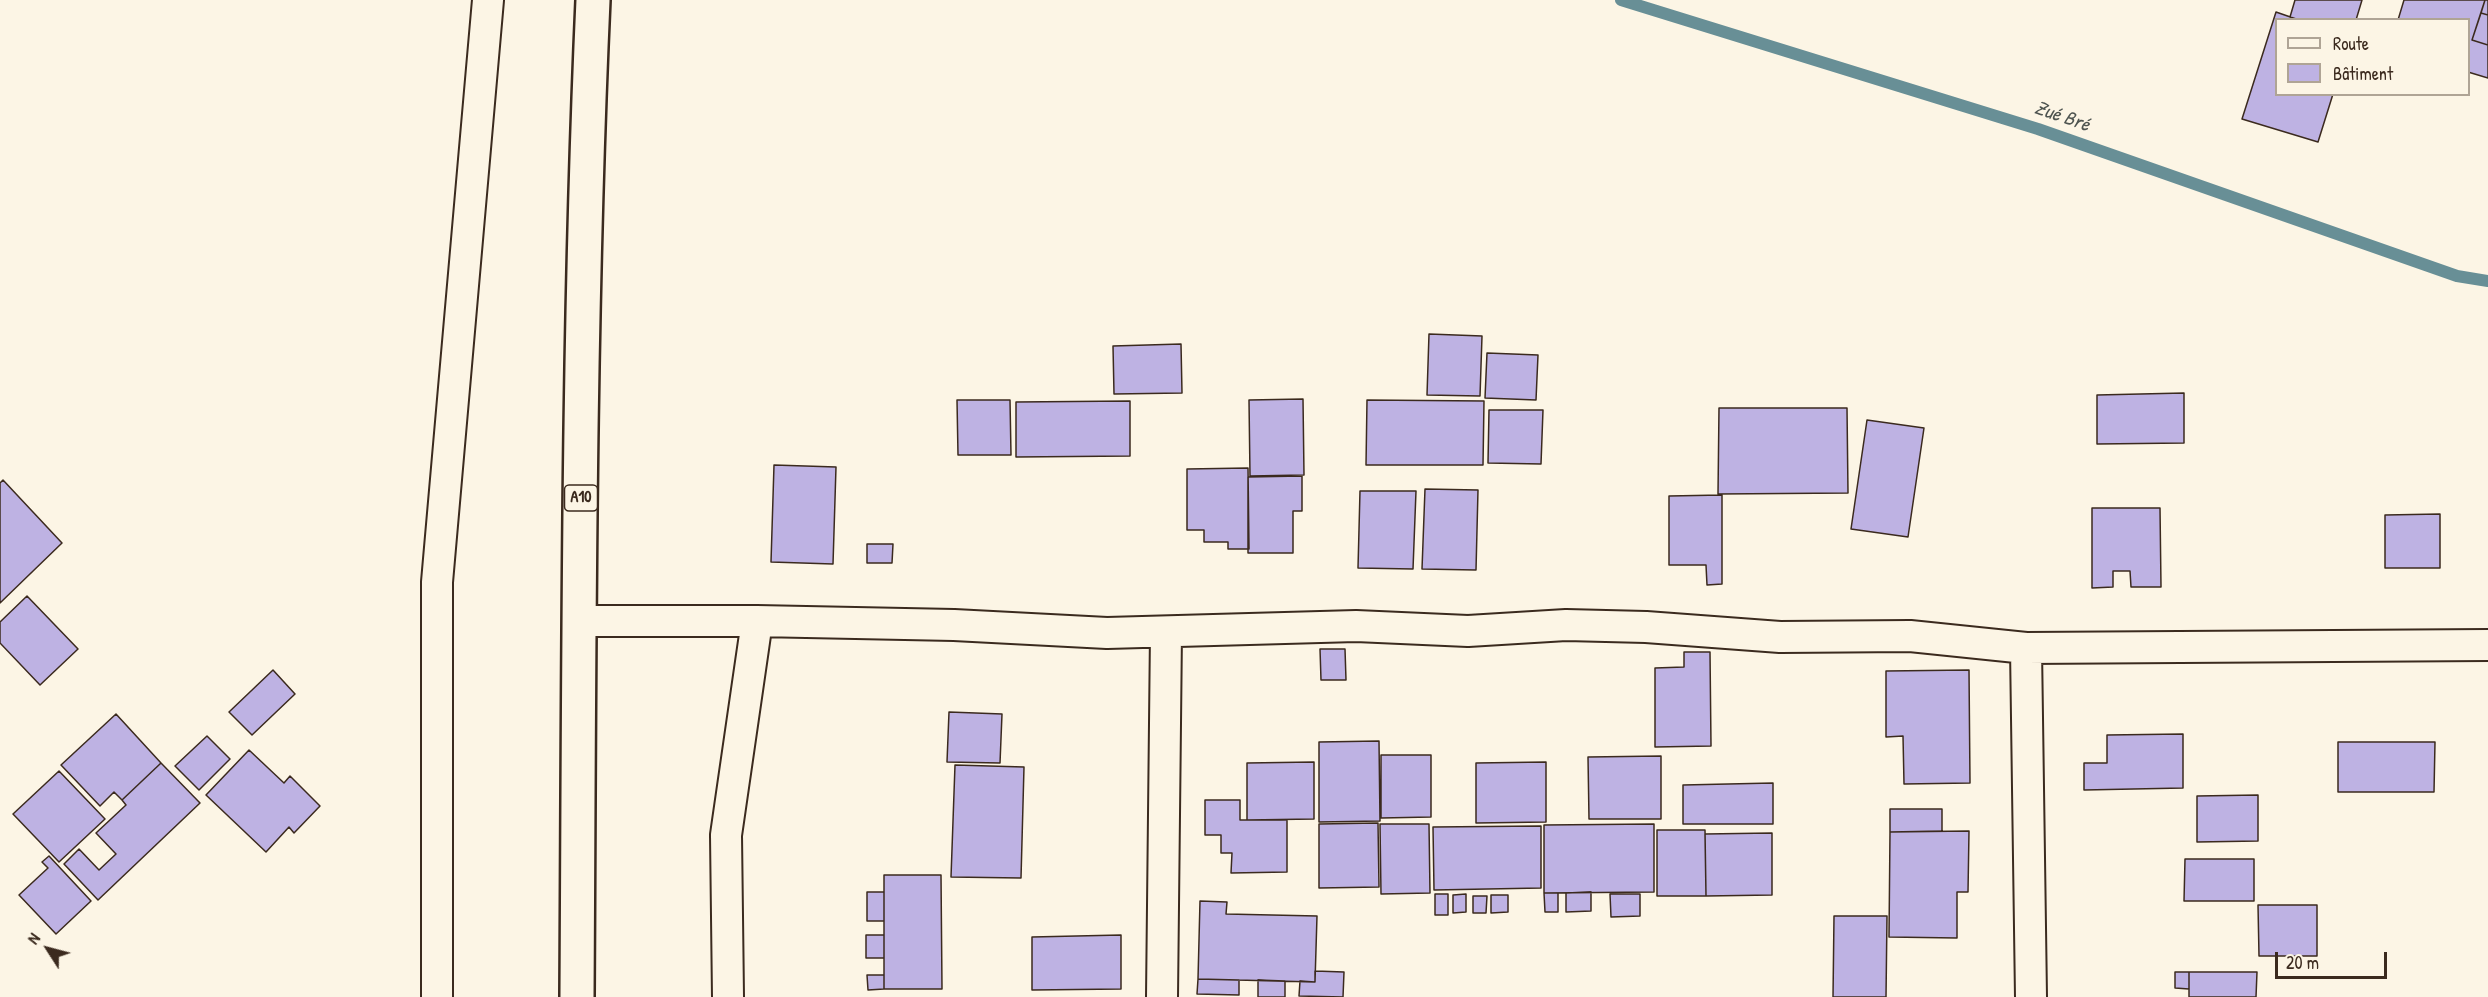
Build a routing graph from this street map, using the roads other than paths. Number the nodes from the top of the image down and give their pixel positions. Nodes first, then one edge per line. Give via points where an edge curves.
1 (488, 0) edge
2 (593, 0) edge
3 (579, 621) junction
4 (757, 621) junction
5 (1166, 632) junction
6 (2488, 645) edge
7 (2026, 648) junction
8 (437, 997) edge
9 (577, 997) edge
10 (728, 997) edge
11 (1162, 997) edge
12 (2031, 997) edge

1 - 8 street via 437,582
2 - 3 main road, A10 via 587,124
3 - 4 street
3 - 9 main road, A10
4 - 5 street
4 - 10 street via 726,835
5 - 7 street via 1356,626 1468,632 1566,625 1780,637 1910,636
5 - 11 street
6 - 7 street
7 - 12 street

